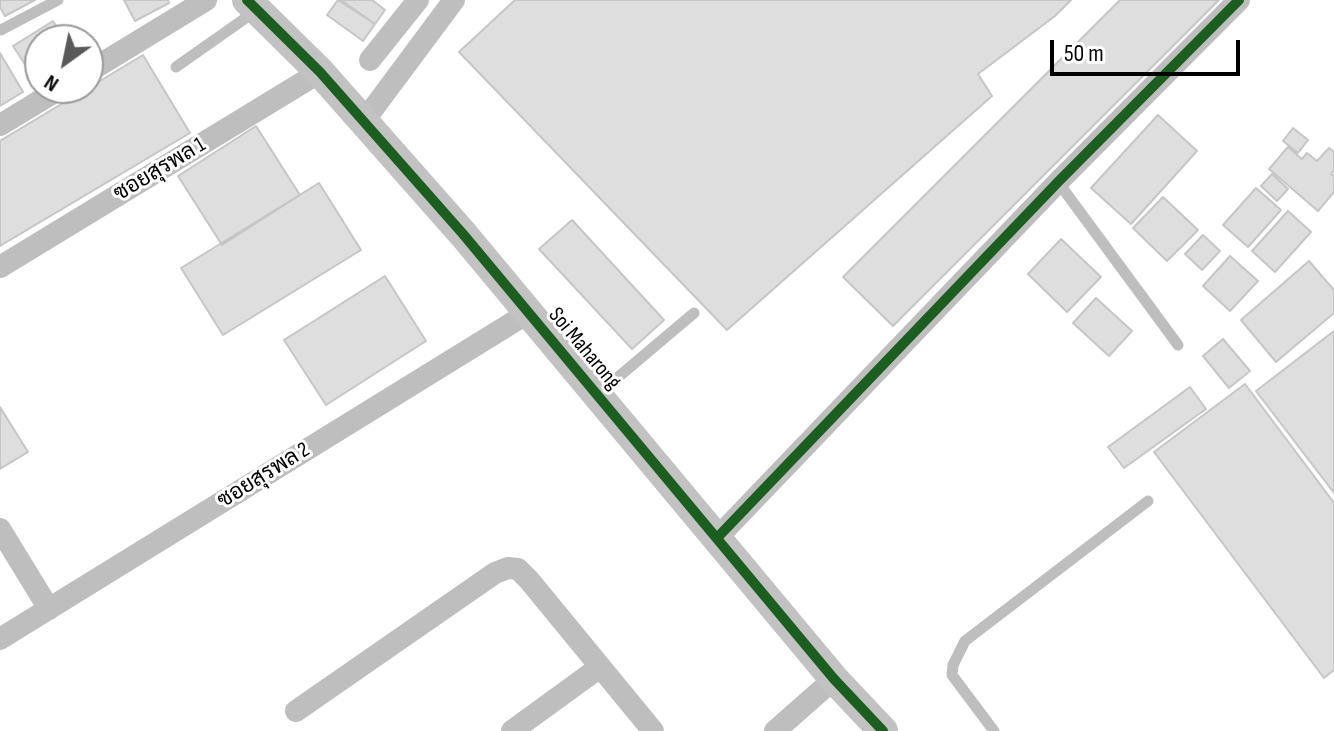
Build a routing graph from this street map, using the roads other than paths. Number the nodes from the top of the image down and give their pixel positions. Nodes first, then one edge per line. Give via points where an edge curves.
1 (58, 0) edge
2 (206, 0) edge
3 (418, 0) edge
4 (454, 0) edge
5 (1239, 0) edge
6 (252, 5) edge
7 (1, 30) edge
8 (370, 60) dead end
9 (104, 62) edge
10 (176, 67) dead end
11 (320, 72) junction
12 (35, 104) edge
13 (364, 121) junction
14 (0, 125) edge
15 (1058, 182) junction
16 (0, 267) edge
17 (528, 313) junction
18 (694, 313) dead end
19 (1178, 345) dead end
20 (597, 395) junction
21 (1148, 501) dead end
22 (0, 529) edge
23 (717, 538) junction
24 (49, 609) junction
25 (0, 639) edge
26 (600, 667) junction
27 (834, 679) junction
28 (296, 711) dead end
29 (512, 731) edge
30 (653, 731) edge
31 (775, 731) edge
32 (883, 731) edge
33 (994, 731) edge

1 - 7 lane
2 - 9 street
3 - 8 street
4 - 13 street
5 - 15 street
6 - 10 lane
6 - 11 street, Soi Maharong
11 - 13 street, Soi Maharong
11 - 16 street, ซอยสุรพล 1
12 - 14 street
13 - 17 street, Soi Maharong
15 - 19 lane
15 - 23 street
17 - 20 street, Soi Maharong
17 - 24 street, ซอยสุรพล 2
18 - 20 lane
20 - 23 street, Soi Maharong
21 - 33 lane via 965,641 952,675
22 - 24 street
23 - 27 street, Soi Maharong
24 - 25 street, ซอยสุรพล 2
26 - 28 street via 529,580 518,569 508,568
26 - 29 street
26 - 30 street
27 - 31 street
27 - 32 street, Soi Maharong

